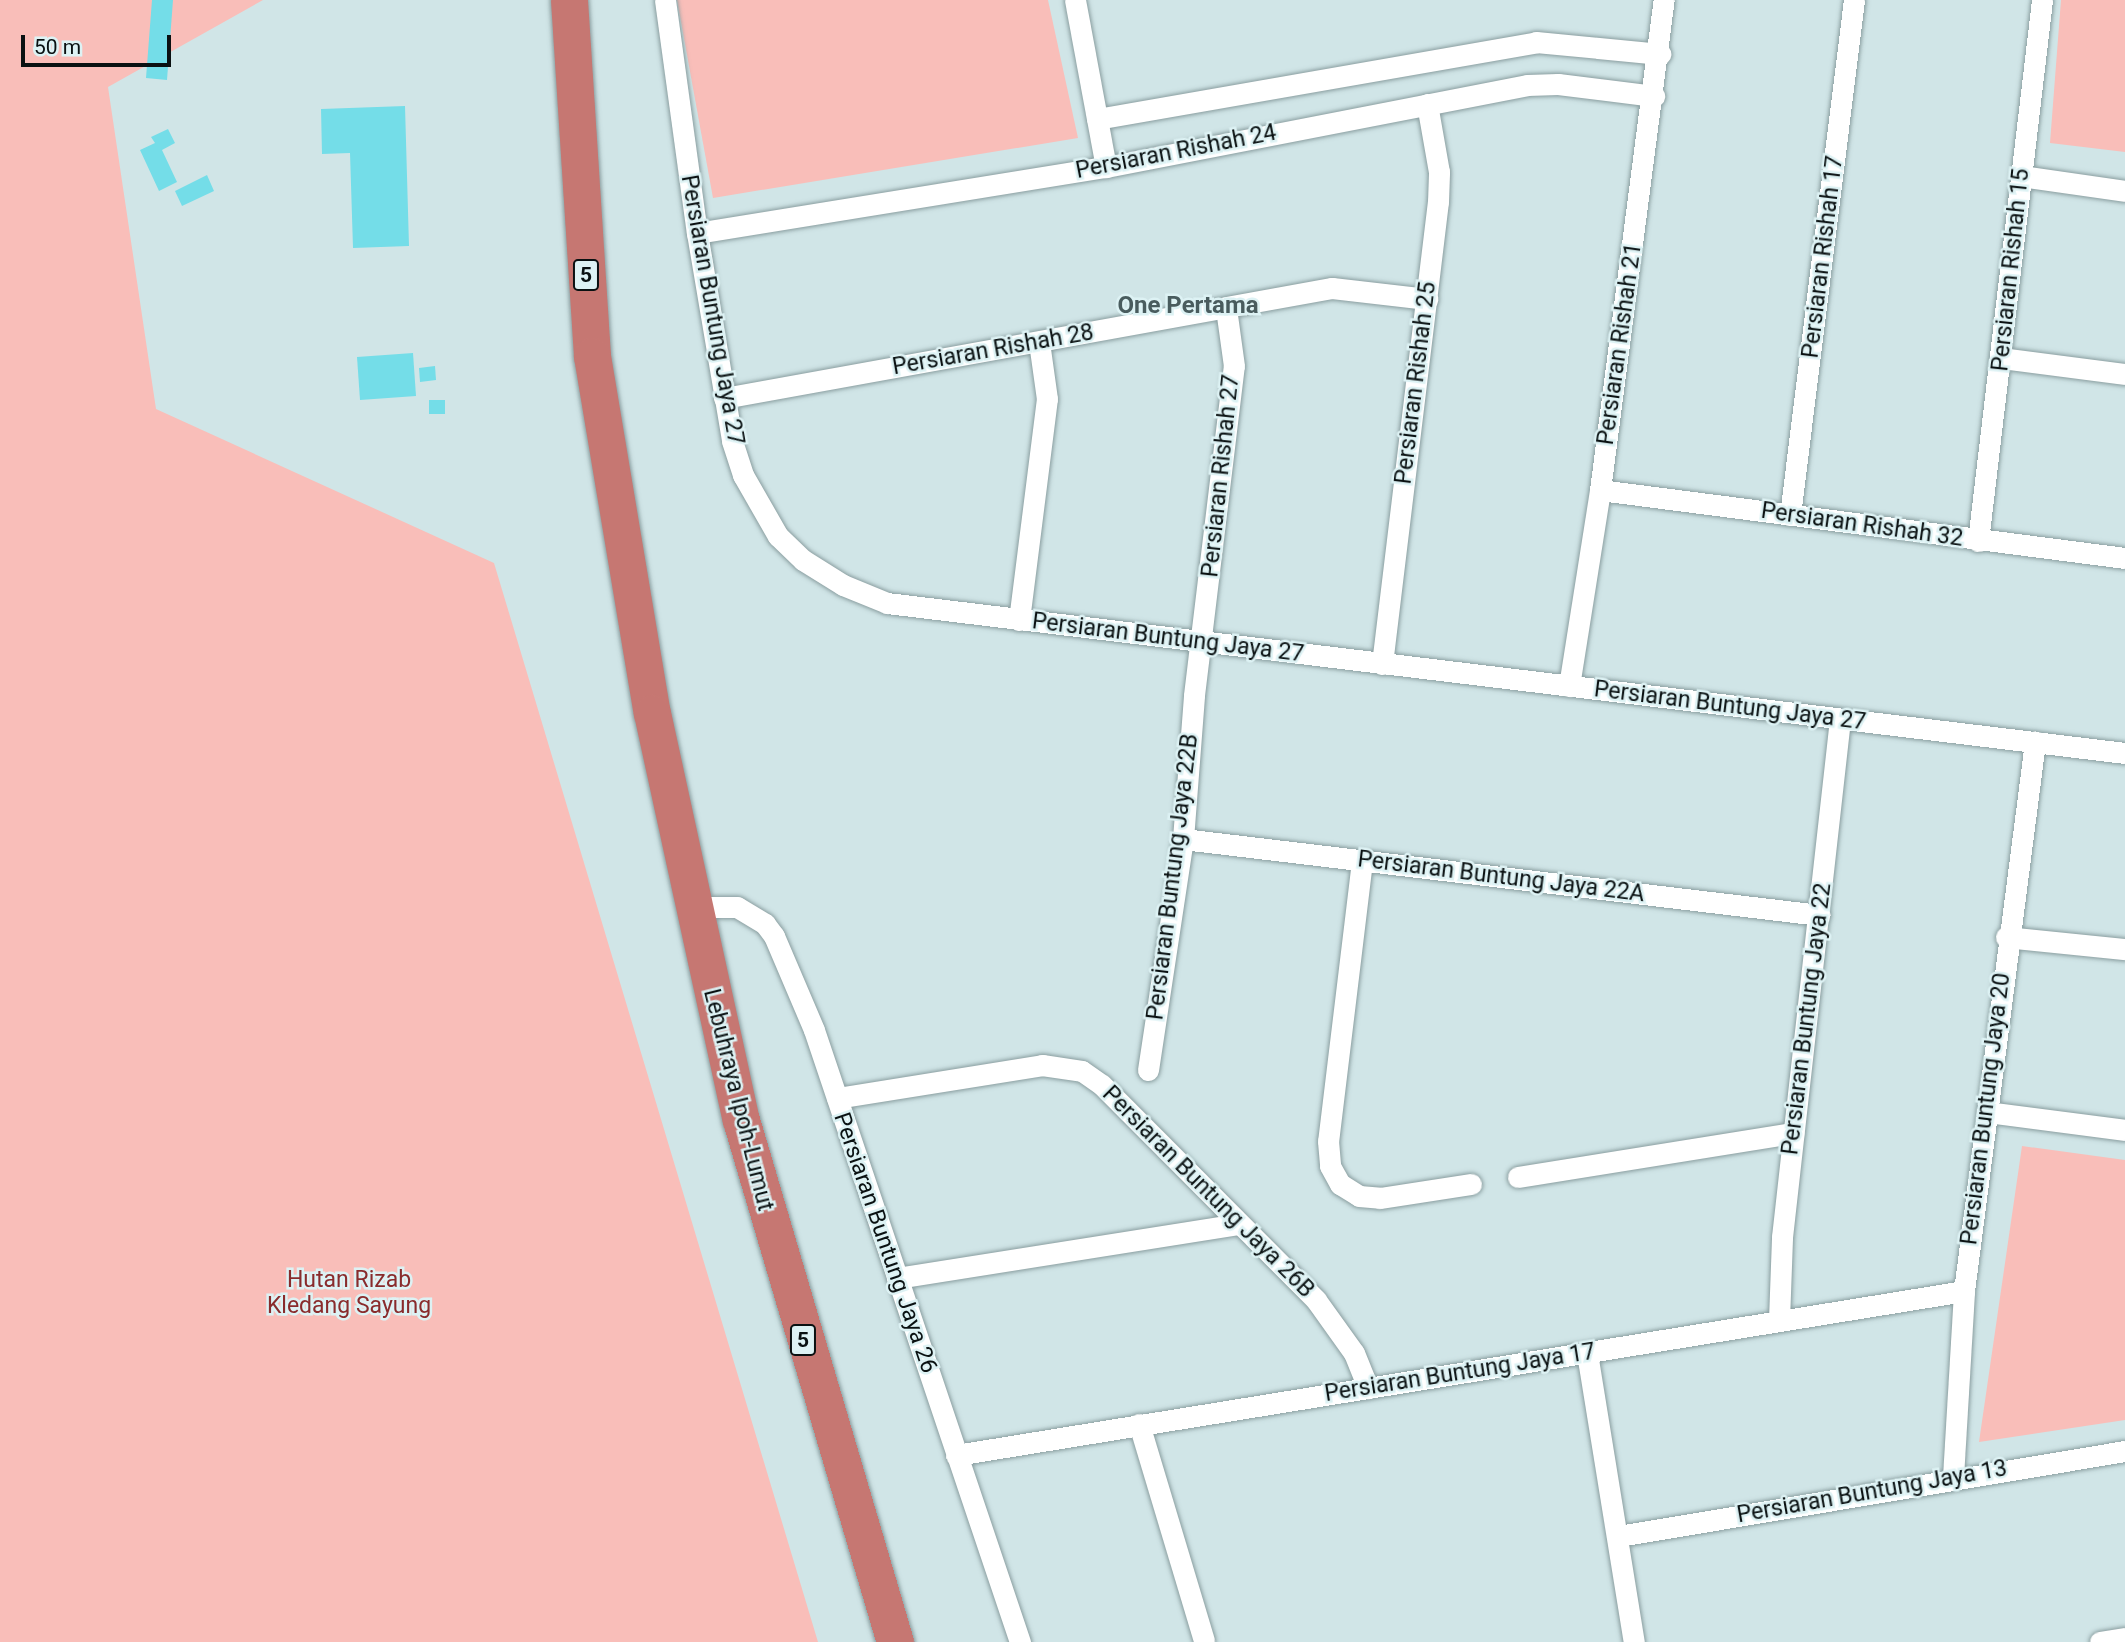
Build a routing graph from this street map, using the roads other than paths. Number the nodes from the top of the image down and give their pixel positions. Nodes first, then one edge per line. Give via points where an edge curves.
1 (569, 0) edge
2 (584, 0) edge
3 (665, 0) edge
4 (1075, 0) edge
5 (1664, 0) edge
6 (1854, 0) edge
7 (2042, 0) edge
8 (1660, 54) junction
9 (1654, 96) junction
10 (1427, 104) junction
11 (1097, 119) junction
12 (1106, 167) junction
13 (2021, 176) junction
14 (2125, 191) edge
15 (696, 233) junction
16 (1427, 299) junction
17 (1226, 308) junction
18 (1038, 342) junction
19 (2001, 358) junction
20 (2125, 374) edge
21 (724, 398) junction
22 (1600, 490) junction
23 (1790, 515) junction
24 (1978, 541) junction
25 (624, 547) junction
26 (2125, 558) edge
27 (1019, 620) junction
28 (1202, 643) junction
29 (1382, 664) junction
30 (1569, 686) junction
31 (1840, 719) junction
32 (2035, 742) junction
33 (2125, 753) edge
34 (1183, 839) junction
35 (1362, 861) junction
36 (692, 906) junction
37 (1819, 915) junction
38 (2006, 937) junction
39 (2125, 949) edge
40 (1148, 1070) dead end
41 (836, 1098) junction
42 (1987, 1111) junction
43 (2125, 1130) edge
44 (1794, 1133) junction
45 (1518, 1177) dead end
46 (1471, 1184) dead end
47 (1237, 1224) junction
48 (897, 1278) junction
49 (1964, 1290) junction
50 (1779, 1320) junction
51 (1587, 1353) junction
52 (1368, 1388) junction
53 (1139, 1424) junction
54 (2125, 1451) edge
55 (956, 1455) junction
56 (1953, 1478) junction
57 (1619, 1536) junction
58 (2125, 1638) edge
59 (1204, 1640) dead end
60 (895, 1642) edge
61 (1020, 1642) edge
62 (1634, 1642) edge
63 (2100, 1642) edge

1 - 25 highway, Lebuhraya Ipoh-Lumut / 5 via 592,356
2 - 25 highway, Lebuhraya Ipoh-Lumut / 5
3 - 15 street, Persiaran Buntung Jaya 27
4 - 11 street
5 - 8 street, Persiaran Rishah 21
6 - 23 street, Persiaran Rishah 17
7 - 13 street, Persiaran Rishah 15
8 - 9 street, Persiaran Rishah 21
8 - 11 street via 1536,42
9 - 10 street, Persiaran Rishah 24 via 1558,84
9 - 22 street, Persiaran Rishah 21
10 - 12 street, Persiaran Rishah 24
10 - 16 street, Persiaran Rishah 25 via 1439,180
11 - 12 street
12 - 15 street, Persiaran Rishah 24
13 - 14 street
13 - 19 street, Persiaran Rishah 15
15 - 21 street, Persiaran Buntung Jaya 27
16 - 17 street, Persiaran Rishah 28 via 1332,288
16 - 29 street, Persiaran Rishah 25
17 - 18 street, Persiaran Rishah 28
17 - 28 street, Persiaran Rishah 27 via 1234,366
18 - 21 street, Persiaran Rishah 28
18 - 27 street via 1047,399
19 - 20 street
19 - 24 street, Persiaran Rishah 15
21 - 27 street, Persiaran Buntung Jaya 27 via 732,441 759,507 778,536 803,560 843,585 887,603
22 - 23 street, Persiaran Rishah 32
22 - 30 street, Persiaran Rishah 21
23 - 24 street, Persiaran Rishah 32
24 - 26 street, Persiaran Rishah 32
25 - 36 highway, Lebuhraya Ipoh-Lumut / 5
27 - 28 street, Persiaran Buntung Jaya 27
28 - 29 street, Persiaran Buntung Jaya 27
28 - 34 street, Persiaran Buntung Jaya 22B
29 - 30 street, Persiaran Buntung Jaya 27
30 - 31 street, Persiaran Buntung Jaya 27
31 - 32 street, Persiaran Buntung Jaya 27
31 - 37 street, Persiaran Buntung Jaya 22
32 - 33 street, Persiaran Buntung Jaya 27
32 - 38 street, Persiaran Buntung Jaya 20
34 - 35 street, Persiaran Buntung Jaya 22A
34 - 40 street, Persiaran Buntung Jaya 22B
35 - 37 street, Persiaran Buntung Jaya 22A
35 - 46 street via 1328,1141 1330,1166 1340,1184 1359,1196 1380,1198
36 - 41 street, Persiaran Buntung Jaya 26 via 737,906 765,924 774,936
36 - 60 highway, Lebuhraya Ipoh-Lumut / 5 via 754,1170
37 - 44 street, Persiaran Buntung Jaya 22
38 - 39 street
38 - 42 street, Persiaran Buntung Jaya 20
41 - 47 street, Persiaran Buntung Jaya 26B via 1042,1065 1082,1072 1102,1085
41 - 48 street, Persiaran Buntung Jaya 26
42 - 43 street
42 - 49 street, Persiaran Buntung Jaya 20
44 - 45 street
44 - 50 street, Persiaran Buntung Jaya 22 via 1778,1284
47 - 48 street
47 - 52 street, Persiaran Buntung Jaya 26B via 1316,1300 1354,1353
48 - 55 street, Persiaran Buntung Jaya 26
49 - 50 street, Persiaran Buntung Jaya 17
49 - 56 street, Persiaran Buntung Jaya 20
50 - 51 street, Persiaran Buntung Jaya 17
51 - 52 street, Persiaran Buntung Jaya 17
51 - 57 street
52 - 53 street, Persiaran Buntung Jaya 17
53 - 55 street, Persiaran Buntung Jaya 17
53 - 59 street
54 - 56 street, Persiaran Buntung Jaya 13
55 - 61 street, Persiaran Buntung Jaya 26
56 - 57 street, Persiaran Buntung Jaya 13
57 - 62 street
58 - 63 street

